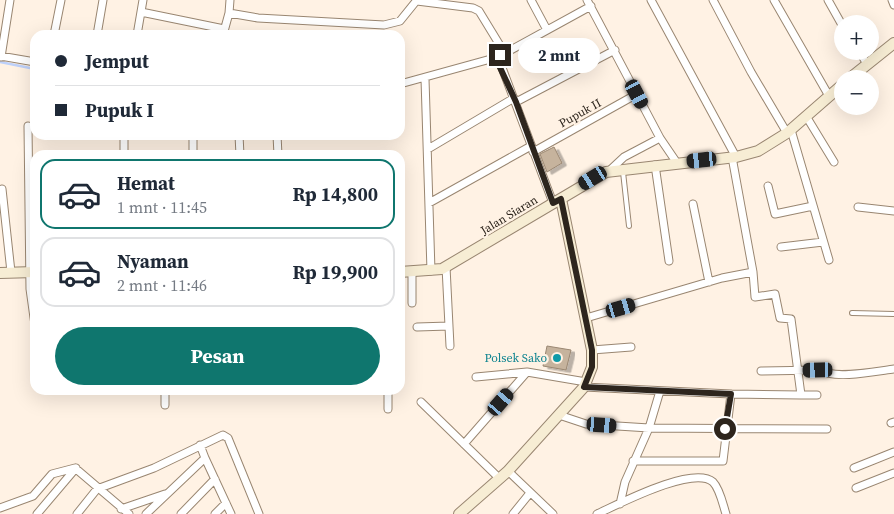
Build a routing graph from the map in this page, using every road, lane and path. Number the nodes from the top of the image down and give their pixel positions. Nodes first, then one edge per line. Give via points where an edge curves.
1 (10, 0) edge
2 (61, 0) edge
3 (102, 0) edge
4 (143, 0) edge
5 (230, 0) edge
6 (417, 0) edge
7 (531, 0) edge
8 (774, 0) edge
9 (828, 0) edge
10 (892, 0) edge
11 (654, 1) edge
12 (716, 1) edge
13 (589, 3) edge
14 (894, 5) edge
15 (141, 12) junction
16 (4, 13) edge
17 (230, 14) junction
18 (836, 15) edge
19 (55, 30) edge
20 (98, 30) edge
21 (139, 30) edge
22 (215, 30) edge
23 (224, 30) edge
24 (547, 30) junction
25 (894, 43) edge
26 (615, 50) junction
27 (504, 52) junction
28 (0, 56) edge
29 (498, 57) junction
30 (865, 60) edge
31 (30, 61) edge
32 (867, 64) junction
33 (860, 70) edge
34 (425, 79) junction
35 (405, 83) edge
36 (834, 92) edge
37 (637, 94) junction
38 (829, 96) junction
39 (515, 100) junction
40 (806, 116) junction
41 (28, 126) dead end
42 (789, 132) junction
43 (660, 138) junction
44 (428, 149) junction
45 (532, 149) junction
46 (734, 157) junction
47 (834, 162) dead end
48 (677, 164) junction
49 (654, 166) junction
50 (623, 169) junction
51 (610, 171) junction
52 (30, 184) edge
53 (768, 186) dead end
54 (2, 189) dead end
55 (557, 201) junction
56 (429, 203) junction
57 (693, 204) dead end
58 (813, 206) junction
59 (858, 207) dead end
60 (894, 210) edge
61 (629, 226) dead end
62 (823, 242) junction
63 (781, 248) dead end
64 (829, 260) dead end
65 (669, 261) dead end
66 (446, 267) junction
67 (431, 271) junction
68 (11, 272) junction
69 (30, 272) edge
70 (405, 272) edge
71 (412, 272) junction
72 (753, 272) junction
73 (0, 273) edge
74 (709, 282) junction
75 (412, 303) dead end
76 (852, 313) dead end
77 (894, 314) edge
78 (586, 318) junction
79 (449, 326) junction
80 (417, 327) dead end
81 (450, 346) dead end
82 (632, 347) dead end
83 (592, 350) junction
84 (894, 369) edge
85 (800, 370) junction
86 (761, 371) dead end
87 (527, 372) junction
88 (476, 377) dead end
89 (585, 384) junction
90 (660, 390) junction
91 (731, 394) junction
92 (817, 394) dead end
93 (164, 395) edge
94 (388, 395) edge
95 (801, 395) junction
96 (421, 402) dead end
97 (165, 405) dead end
98 (388, 409) dead end
99 (559, 415) junction
100 (649, 428) junction
101 (725, 429) junction
102 (827, 429) dead end
103 (464, 444) junction
104 (200, 445) junction
105 (894, 452) edge
106 (205, 458) junction
107 (633, 461) junction
108 (76, 468) junction
109 (854, 468) dead end
110 (508, 471) junction
111 (894, 473) edge
112 (215, 479) junction
113 (500, 479) junction
114 (856, 488) dead end
115 (97, 489) junction
116 (167, 493) junction
117 (530, 493) junction
118 (226, 503) junction
119 (620, 504) junction
120 (0, 508) edge
121 (120, 508) junction
122 (37, 514) edge
123 (77, 514) edge
124 (112, 514) edge
125 (128, 514) edge
126 (146, 514) edge
127 (181, 514) edge
128 (216, 514) edge
129 (231, 514) edge
130 (259, 514) edge
131 (459, 514) edge
132 (512, 514) edge
133 (552, 514) edge
134 (597, 514) edge
135 (726, 514) edge

1 - 16 street
2 - 19 street
3 - 20 street
4 - 15 street
5 - 17 street
6 - 17 street via 400,21 384,25
6 - 27 street via 479,11
7 - 24 street
8 - 38 street
9 - 18 street
10 - 14 street
11 - 46 street
12 - 42 street via 751,72
13 - 24 street
13 - 26 street
15 - 21 street
15 - 22 street
16 - 28 street
17 - 23 street
24 - 27 street
25 - 32 street
26 - 37 street
26 - 39 street
27 - 29 street
28 - 31 street
29 - 34 street
29 - 39 street
30 - 32 street
32 - 33 street
34 - 35 street
34 - 44 street
36 - 38 street, Jalan Siaran
37 - 43 street
37 - 45 street, Pupuk II
38 - 40 street, Jalan Siaran
39 - 44 street
39 - 45 street
40 - 42 street, Jalan Siaran
40 - 47 street
41 - 52 street
42 - 46 street, Jalan Siaran via 758,151
42 - 58 street
43 - 48 street
43 - 51 street via 624,157
44 - 56 street
45 - 55 street
45 - 56 street, Pupuk II
46 - 48 street, Jalan Siaran
46 - 72 street
48 - 49 street, Jalan Siaran
49 - 50 street, Jalan Siaran
49 - 65 street
50 - 51 street, Jalan Siaran
50 - 61 lane
51 - 55 street, Jalan Siaran
53 - 58 street via 775,214
54 - 68 street
55 - 66 street, Jalan Siaran
55 - 78 street
56 - 67 street
57 - 74 street
58 - 62 street
59 - 60 street
62 - 63 street
62 - 64 street
66 - 67 street, Jalan Siaran
66 - 79 street
67 - 71 street, Jalan Siaran
68 - 69 street
68 - 73 street
70 - 71 street, Jalan Siaran
71 - 75 street
72 - 74 street
72 - 85 street via 755,297 775,294 780,318 791,319
74 - 78 street
76 - 77 lane
78 - 83 street
79 - 80 street
79 - 81 street
82 - 83 street
83 - 89 street via 592,367
84 - 85 street via 844,374
85 - 86 street
85 - 95 street
87 - 88 street
87 - 89 street
87 - 103 street
89 - 90 street
89 - 99 street
90 - 91 street
90 - 100 street
91 - 95 street
91 - 101 street
92 - 95 street
93 - 97 street
94 - 98 street
96 - 103 street
99 - 100 street via 586,424
99 - 110 street
100 - 101 street
100 - 107 street
101 - 102 street
101 - 107 street via 723,461
103 - 113 street
104 - 106 street
104 - 115 street via 154,468
104 - 130 street via 223,435 228,438
105 - 109 street
106 - 112 street
106 - 116 street
107 - 119 street
108 - 115 street
108 - 120 street via 52,474 32,496
108 - 122 street
110 - 113 street
110 - 117 street
111 - 114 street
112 - 118 street
112 - 127 street
113 - 131 street
115 - 121 street
115 - 123 street
116 - 121 street
116 - 126 street
117 - 132 street
117 - 133 street
118 - 128 street
118 - 129 street
119 - 134 street
119 - 135 street via 676,480 704,478 715,485
121 - 124 street
121 - 125 street

